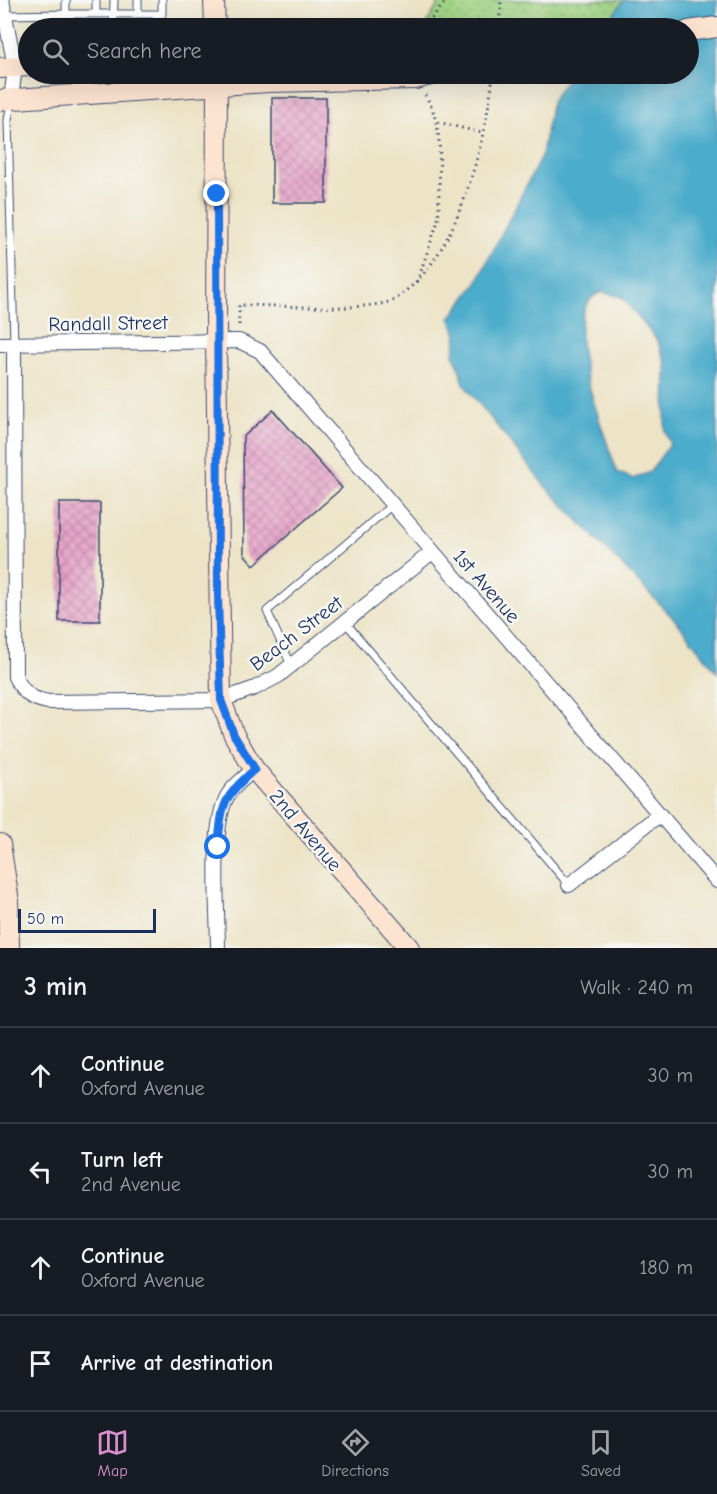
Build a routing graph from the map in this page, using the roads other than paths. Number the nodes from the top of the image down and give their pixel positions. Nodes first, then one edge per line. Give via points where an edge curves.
1 (2, 0) edge
2 (66, 0) edge
3 (96, 0) edge
4 (114, 0) edge
5 (138, 0) edge
6 (162, 0) edge
7 (214, 0) edge
8 (66, 14) junction
9 (96, 14) junction
10 (114, 14) junction
11 (138, 14) junction
12 (4, 15) junction
13 (114, 18) edge
14 (215, 18) edge
15 (717, 27) edge
16 (699, 29) edge
17 (14, 67) edge
18 (167, 84) edge
19 (218, 84) edge
20 (5, 100) edge
21 (216, 341) junction
22 (7, 344) edge
23 (392, 505) junction
24 (432, 552) junction
25 (345, 621) junction
26 (291, 665) junction
27 (221, 700) junction
28 (255, 769) junction
29 (659, 815) junction
30 (0, 844) edge
31 (717, 881) edge
32 (569, 885) joint
33 (9, 948) edge
34 (218, 948) edge
35 (409, 948) edge

1 - 12 street
2 - 8 lane
3 - 9 lane
4 - 10 lane
5 - 11 lane
6 - 11 lane via 162,14
7 - 14 street
8 - 9 lane
8 - 12 lane
9 - 10 lane
10 - 11 lane
10 - 13 lane
12 - 17 street
15 - 16 street
17 - 20 street
18 - 20 street
19 - 21 street, 2nd Avenue
20 - 22 lane
21 - 22 street, Randall Street
21 - 23 street, 1st Avenue via 239,341 260,351
21 - 27 street, 2nd Avenue
22 - 27 street, Beach Street via 15,677 24,693 48,702
23 - 24 street, 1st Avenue
23 - 26 lane via 267,610
24 - 25 street, Beach Street
24 - 29 street, 1st Avenue
25 - 26 street, Beach Street
25 - 32 lane
26 - 27 street, Beach Street via 255,688
27 - 28 street, 2nd Avenue via 234,735
28 - 34 street via 229,793 221,817
28 - 35 street, 2nd Avenue
29 - 31 street, 1st Avenue
29 - 32 street
30 - 33 street via 8,895

